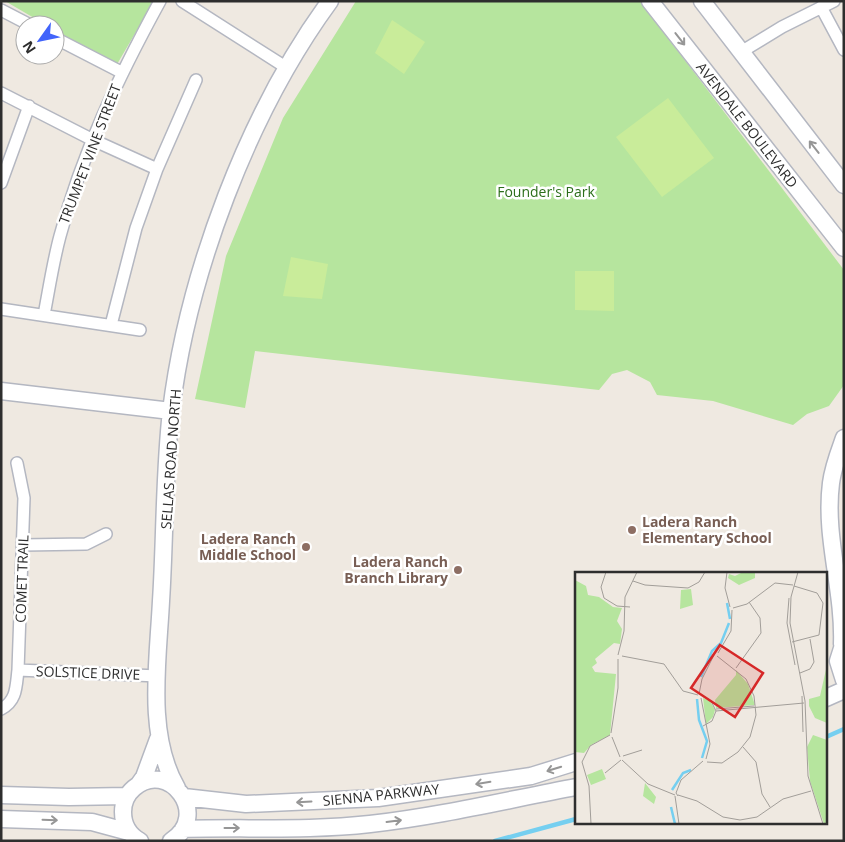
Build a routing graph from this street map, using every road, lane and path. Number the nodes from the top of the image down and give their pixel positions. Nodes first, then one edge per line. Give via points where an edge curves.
1 (160, 1) edge
2 (182, 1) edge
3 (330, 1) edge
4 (650, 1) edge
5 (702, 1) edge
6 (834, 1) edge
7 (821, 7) junction
8 (1, 10) edge
9 (15, 17) edge
10 (65, 43) edge
11 (844, 50) edge
12 (741, 52) junction
13 (287, 68) junction
14 (121, 72) junction
15 (196, 80) dead end
16 (1, 93) edge
17 (30, 106) junction
18 (93, 140) junction
19 (156, 169) junction
20 (1, 183) edge
21 (844, 185) edge
22 (844, 248) edge
23 (1, 309) edge
24 (44, 315) junction
25 (111, 325) junction
26 (140, 330) dead end
27 (1, 391) edge
28 (171, 411) junction
29 (844, 438) edge
30 (17, 463) dead end
31 (106, 534) dead end
32 (23, 545) junction
33 (842, 591) edge
34 (843, 643) edge
35 (18, 670) junction
36 (836, 675) edge
37 (158, 676) junction
38 (844, 690) edge
39 (828, 697) edge
40 (1, 708) edge
41 (158, 739) junction
42 (575, 762) edge
43 (139, 784) junction
44 (575, 787) edge
45 (180, 793) junction
46 (1, 795) edge
47 (127, 796) junction
48 (1, 818) edge
49 (183, 829) junction
50 (134, 836) edge
51 (171, 841) edge

1 - 14 street, TRUMPET VINE STREET
2 - 13 street
3 - 13 street, SELLAS ROAD NORTH
4 -> 22 street, AVENDALE BOULEVARD
5 - 12 street
6 - 7 street
7 - 11 street
7 - 12 street
8 - 9 street
10 - 14 street
21 -> 12 street
13 - 28 street, SELLAS ROAD NORTH via 234,178 211,239 191,309
14 - 18 street, TRUMPET VINE STREET
15 - 19 street
16 - 17 street
17 - 18 street
17 - 20 street
18 - 19 street
18 - 24 street, TRUMPET VINE STREET via 60,237
19 - 25 street via 136,228
23 - 24 street
24 - 25 street
25 - 26 street
27 - 28 street
28 - 37 street, SELLAS ROAD NORTH
29 - 33 street via 831,482 830,513 833,554
30 - 32 street, COMET TRAIL via 24,498
31 - 32 street via 86,544
32 - 35 street, COMET TRAIL
33 - 34 street
34 - 36 street
35 - 37 street, SOLSTICE DRIVE
35 - 40 street, COMET TRAIL via 15,695 8,705
37 - 41 street, SELLAS ROAD NORTH
38 - 39 street
41 - 43 street, SELLAS ROAD NORTH
41 - 45 street, SELLAS ROAD NORTH via 170,776
42 -> 45 street, SIENNA PARKWAY via 531,776 378,798 246,804
43 - 45 street, SIENNA PARKWAY via 156,780 167,782
43 - 47 street
49 -> 44 street, SIENNA PARKWAY via 368,824 432,816
45 - 49 street via 187,813
46 - 47 street
47 - 50 street via 123,814
48 -> 50 street via 92,822
49 - 51 street

